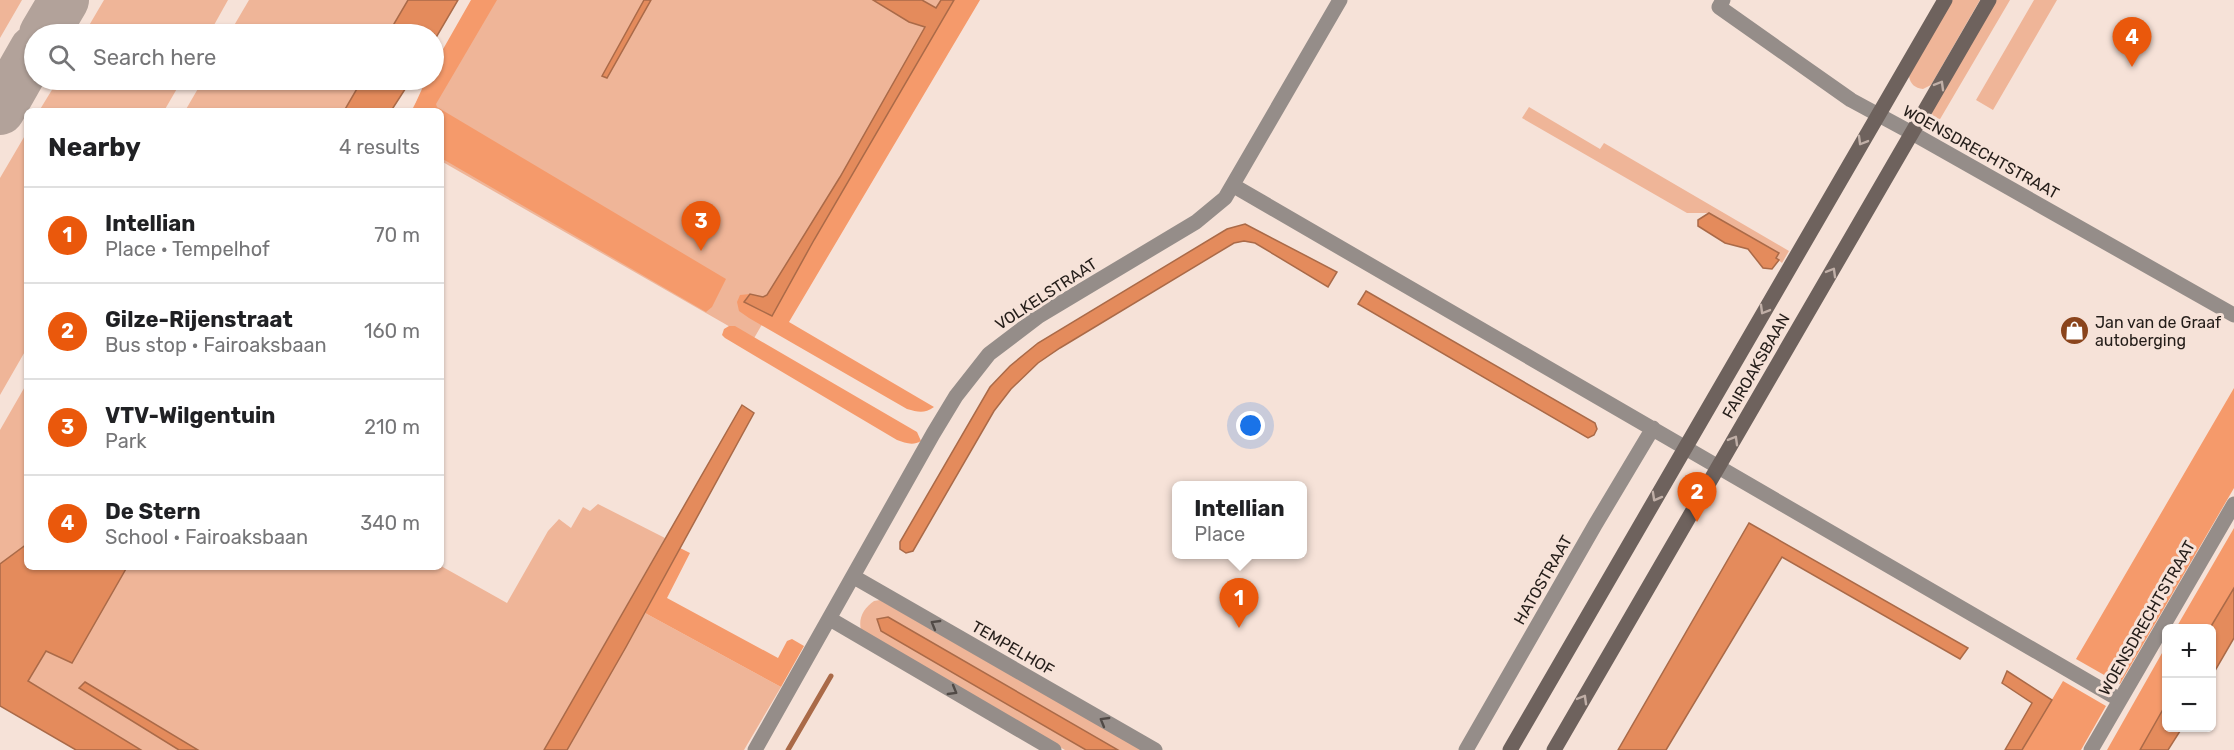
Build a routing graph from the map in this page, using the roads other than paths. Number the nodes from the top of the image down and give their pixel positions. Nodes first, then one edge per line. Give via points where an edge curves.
1 (1340, 0) edge
2 (1945, 0) edge
3 (1989, 0) edge
4 (1721, 4) edge
5 (1878, 115) junction
6 (1912, 134) junction
7 (1234, 186) junction
8 (2234, 315) edge
9 (1653, 428) junction
10 (1685, 447) junction
11 (1719, 467) junction
12 (2234, 504) edge
13 (854, 577) junction
14 (830, 619) junction
15 (2121, 700) junction
16 (755, 750) edge
17 (1054, 750) edge
18 (1155, 750) edge
19 (1466, 750) edge
20 (1510, 750) edge
21 (1554, 750) edge
22 (2091, 750) edge

1 - 7 street, VOLKELSTRAAT
2 - 5 main road, FAIROAKSBAAN
6 -> 3 main road, FAIROAKSBAAN
4 - 5 street, WOENSDRECHTSTRAAT via 1851,100
5 - 6 street, WOENSDRECHTSTRAAT
5 -> 10 main road, FAIROAKSBAAN
6 - 8 street, WOENSDRECHTSTRAAT
11 -> 6 main road, FAIROAKSBAAN
7 - 9 street
7 - 13 street, VOLKELSTRAAT via 1196,222 1040,316 989,354 933,434
9 - 10 street
9 - 19 street, HATOSTRAAT
10 - 11 street
10 -> 20 main road, FAIROAKSBAAN
11 - 15 street
21 -> 11 main road, FAIROAKSBAAN
12 - 15 street, WOENSDRECHTSTRAAT
13 - 14 street, VOLKELSTRAAT
18 -> 13 street, TEMPELHOF
14 - 16 street, VOLKELSTRAAT
14 -> 17 street
15 - 22 street, WOENSDRECHTSTRAAT

